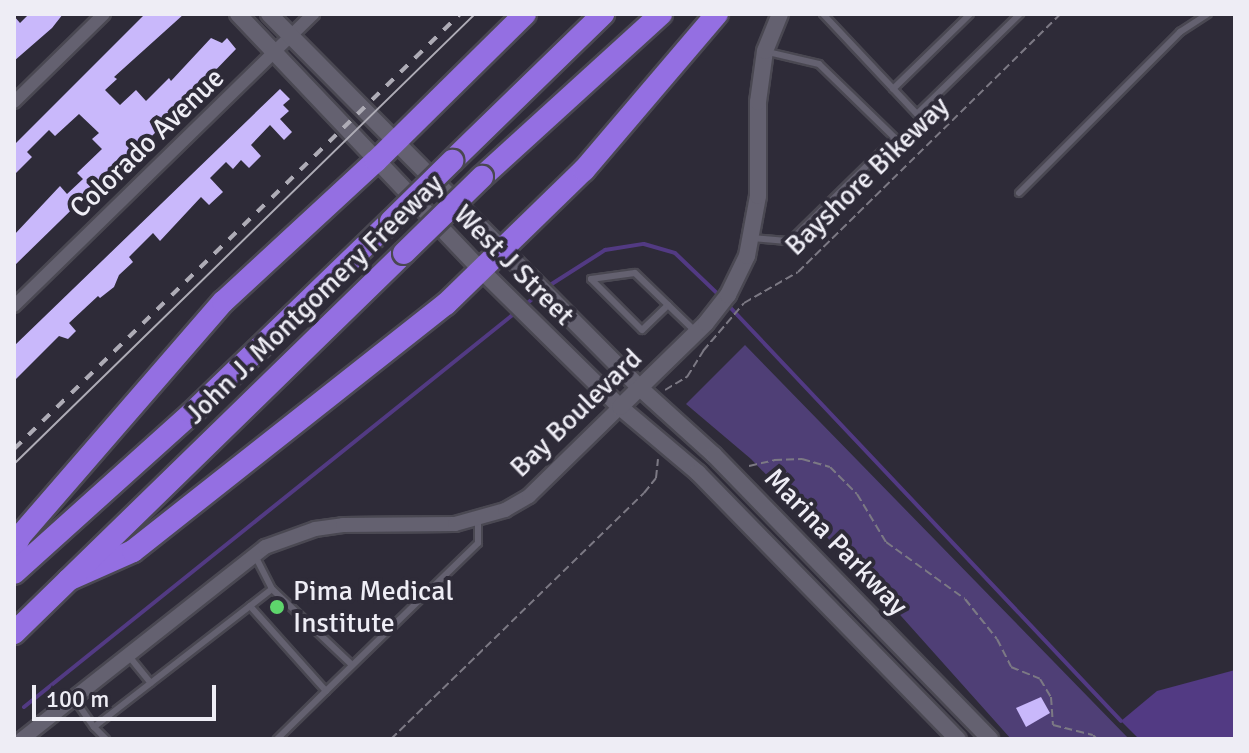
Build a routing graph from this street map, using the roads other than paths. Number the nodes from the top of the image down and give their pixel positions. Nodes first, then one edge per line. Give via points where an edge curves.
1 (104, 14) edge
2 (238, 14) edge
3 (269, 14) edge
4 (313, 14) edge
5 (525, 14) edge
6 (603, 14) edge
7 (661, 14) edge
8 (717, 14) edge
9 (780, 14) edge
10 (970, 14) edge
11 (1020, 14) edge
12 (1208, 14) edge
13 (826, 15) edge
14 (290, 37) junction
15 (275, 51) junction
16 (765, 51) junction
17 (893, 89) junction
18 (14, 102) edge
19 (397, 140) junction
20 (376, 161) junction
21 (1019, 193) dead end
22 (752, 238) junction
23 (503, 251) junction
24 (482, 271) junction
25 (14, 305) edge
26 (668, 305) junction
27 (697, 333) junction
28 (640, 388) junction
29 (620, 407) junction
30 (478, 519) junction
31 (14, 549) edge
32 (255, 555) junction
33 (14, 573) edge
34 (68, 580) junction
35 (272, 589) junction
36 (250, 606) junction
37 (14, 633) edge
38 (128, 655) junction
39 (352, 665) junction
40 (151, 683) junction
41 (326, 691) junction
42 (74, 698) junction
43 (94, 727) junction
44 (22, 739) edge
45 (106, 739) edge
46 (277, 739) edge
47 (958, 739) edge
48 (990, 739) edge

1 - 18 street
2 - 15 main road, West J Street
3 - 14 main road, West J Street
4 - 14 street, Colorado Avenue
5 - 19 highway
6 - 33 highway, John J. Montgomery Freeway, bridge via 192,413
7 - 34 highway, John J. Montgomery Freeway, bridge via 482,177
8 - 23 highway via 584,170
9 - 16 main road, Bay Boulevard
10 - 17 lane
11 - 17 lane via 917,114
12 - 21 lane via 1180,32
13 - 17 lane
14 - 15 street, Colorado Avenue
14 - 19 main road, West J Street
15 - 20 main road, West J Street
15 - 25 street, Colorado Avenue
16 - 22 main road, Bay Boulevard
16 - 22 lane via 819,64 895,138 790,241
19 - 20 highway
19 - 23 main road, West J Street
20 - 24 main road, West J Street
20 - 31 highway via 223,302
22 - 27 main road, Bay Boulevard via 733,302 714,313
23 - 24 highway
23 - 28 main road, West J Street
24 - 29 main road, West J Street
24 - 34 highway via 133,551
26 - 26 lane via 635,273 591,279 642,330
26 - 27 lane
27 - 28 main road, Bay Boulevard
28 - 29 main road, Bay Boulevard
28 - 48 main road, Marina Parkway via 714,455
29 - 30 street, Bay Boulevard via 529,496
29 - 47 main road, Marina Parkway via 698,473
30 - 32 street, Bay Boulevard via 315,529
30 - 39 lane via 478,543
32 - 35 lane
32 - 38 street, Bay Boulevard
34 - 37 highway, John J. Montgomery Freeway
35 - 36 lane
35 - 39 lane
36 - 40 lane
36 - 41 lane
38 - 40 lane
38 - 42 street, Bay Boulevard
39 - 41 lane
40 - 43 lane
41 - 46 lane
42 - 43 lane
42 - 44 street, Bay Boulevard
43 - 45 lane

